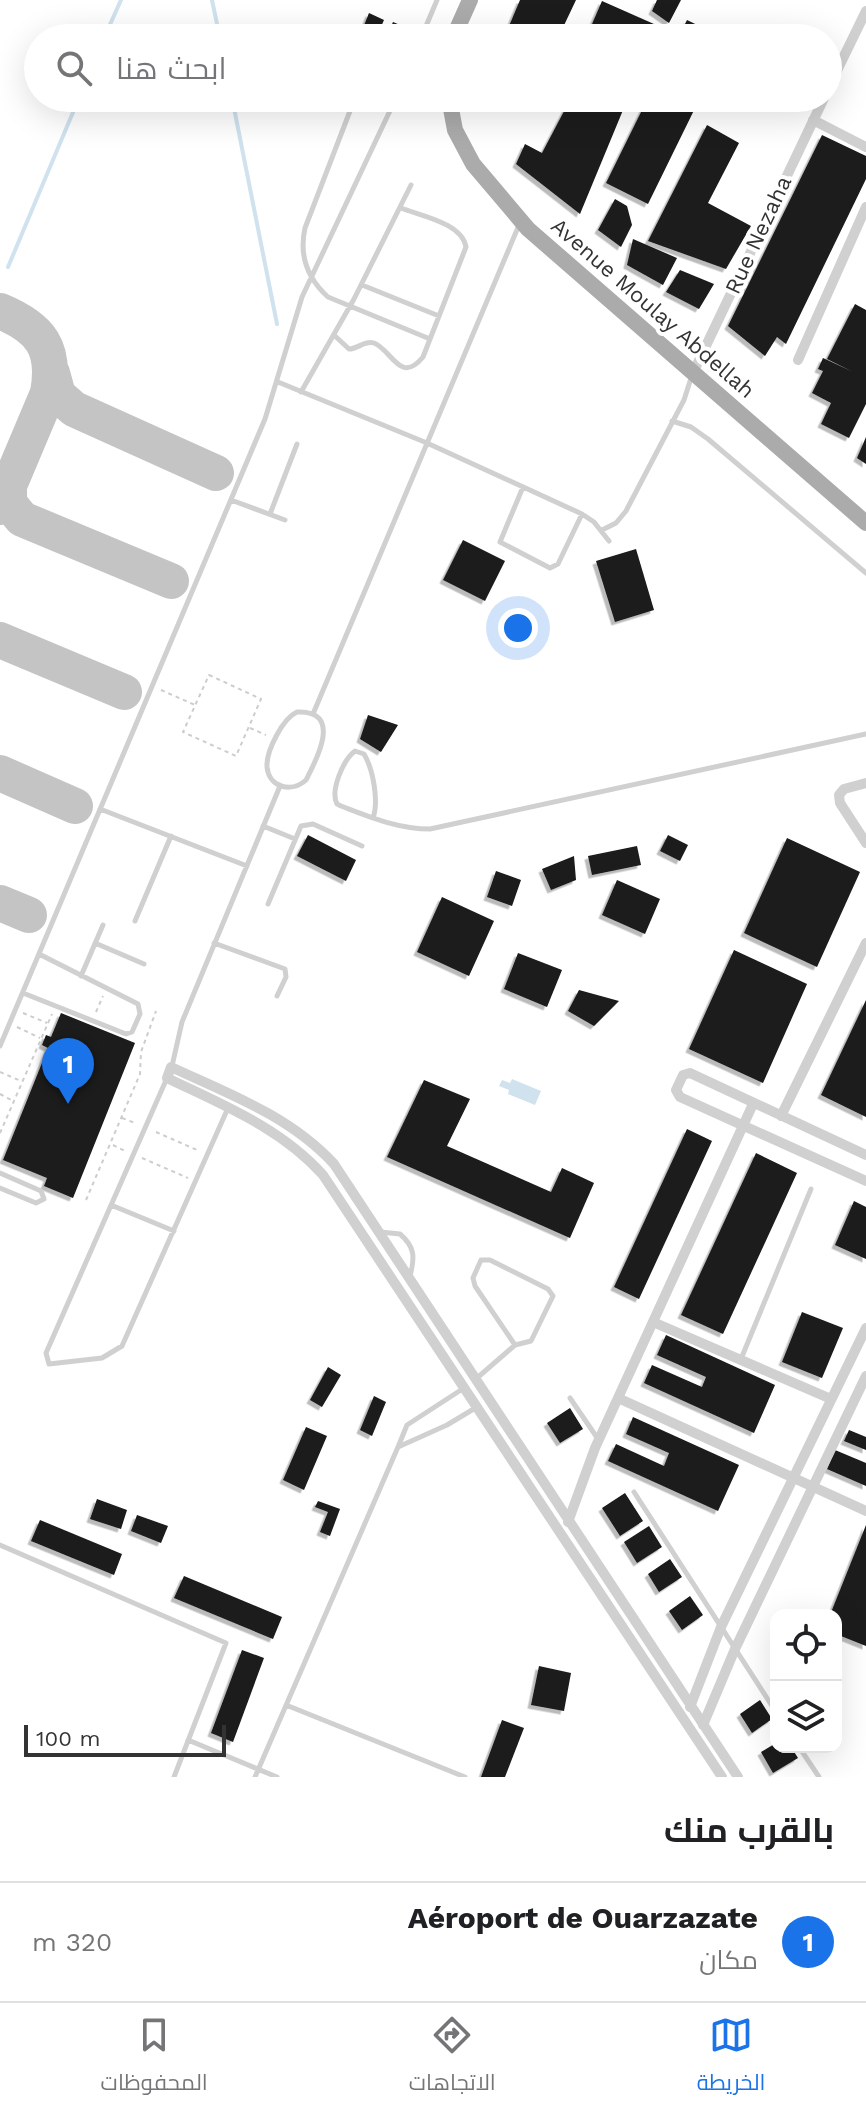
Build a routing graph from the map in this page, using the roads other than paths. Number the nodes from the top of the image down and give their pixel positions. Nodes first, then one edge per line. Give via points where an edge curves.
1 (437, 0) edge
2 (470, 0) edge
3 (866, 11) edge
4 (427, 24) edge
5 (459, 24) edge
6 (842, 60) edge
7 (350, 112) edge
8 (389, 112) edge
9 (452, 112) edge
10 (817, 112) edge
11 (813, 120) junction
12 (866, 147) edge
13 (411, 185) dead end
14 (866, 207) edge
15 (401, 208) junction
16 (521, 221) junction
17 (311, 277) junction
18 (362, 285) junction
19 (350, 307) junction
20 (439, 316) junction
21 (335, 336) junction
22 (430, 339) junction
23 (798, 360) dead end
24 (693, 373) junction
25 (278, 382) junction
26 (301, 392) junction
27 (672, 421) junction
28 (427, 443) junction
29 (297, 444) dead end
30 (523, 487) junction
31 (231, 500) junction
32 (270, 514) junction
33 (582, 514) junction
34 (285, 520) dead end
35 (866, 523) edge
36 (602, 530) junction
37 (609, 541) dead end
38 (866, 573) edge
39 (313, 714) junction
40 (866, 734) edge
41 (866, 783) edge
42 (280, 786) junction
43 (100, 809) junction
44 (373, 818) junction
45 (263, 826) junction
46 (171, 836) junction
47 (295, 839) junction
48 (866, 843) edge
49 (362, 846) dead end
50 (247, 866) junction
51 (268, 904) dead end
52 (135, 921) dead end
53 (103, 925) dead end
54 (95, 943) junction
55 (214, 943) junction
56 (866, 943) edge
57 (39, 954) junction
58 (144, 964) dead end
59 (81, 976) junction
60 (23, 993) junction
61 (277, 996) dead end
62 (0, 1046) edge
63 (171, 1067) junction
64 (167, 1078) junction
65 (753, 1104) junction
66 (228, 1107) junction
67 (781, 1116) junction
68 (744, 1125) junction
69 (866, 1155) edge
70 (0, 1173) edge
71 (866, 1181) edge
72 (0, 1188) edge
73 (811, 1189) dead end
74 (111, 1205) junction
75 (174, 1231) junction
76 (380, 1232) junction
77 (409, 1277) junction
78 (653, 1322) junction
79 (866, 1328) edge
80 (515, 1345) junction
81 (740, 1360) junction
82 (866, 1376) edge
83 (476, 1378) junction
84 (464, 1387) junction
85 (489, 1398) junction
86 (570, 1398) dead end
87 (618, 1398) junction
88 (831, 1399) junction
89 (477, 1407) junction
90 (599, 1440) junction
91 (398, 1447) junction
92 (793, 1477) junction
93 (813, 1486) junction
94 (634, 1492) dead end
95 (866, 1511) edge
96 (570, 1521) junction
97 (559, 1529) junction
98 (0, 1545) edge
99 (721, 1627) junction
100 (735, 1649) junction
101 (770, 1703) edge
102 (286, 1705) junction
103 (691, 1705) junction
104 (684, 1719) junction
105 (703, 1725) junction
106 (188, 1740) junction
107 (803, 1753) edge
108 (259, 1769) junction
109 (174, 1777) edge
110 (255, 1777) edge
111 (277, 1777) edge
112 (465, 1777) edge
113 (722, 1777) edge
114 (738, 1777) edge
115 (819, 1777) edge

1 - 4 lane
2 - 5 main road
3 - 6 street
7 - 17 lane via 305,228 303,253
8 - 17 lane
9 - 16 main road, Avenue Moulay Abdellah via 473,164
10 - 11 street, Rue Nezaha
11 - 12 street
11 - 24 street, Rue Nezaha
13 - 15 lane
14 - 23 street
15 - 18 lane
15 - 20 lane via 465,239 465,253
16 - 24 main road, Avenue Moulay Abdellah
16 - 28 lane
17 - 19 lane via 328,297
17 - 25 lane
18 - 19 lane
18 - 20 lane
19 - 21 lane
19 - 22 lane
20 - 22 lane
21 - 22 lane via 353,349 377,344 408,367 421,361
21 - 26 lane
24 - 27 lane
24 - 35 main road, Avenue Moulay Abdellah
25 - 26 lane
25 - 31 lane
26 - 28 lane
27 - 36 lane via 626,511
27 - 38 lane via 700,432
28 - 30 lane
28 - 39 lane
29 - 32 lane
30 - 33 lane
30 - 33 lane via 500,542 550,568 558,564
31 - 32 lane
31 - 43 lane
32 - 34 lane
33 - 36 lane
36 - 37 lane
39 - 42 lane via 322,724 324,738 309,773 301,785
39 - 42 lane via 290,715 276,739 267,769
40 - 44 lane via 441,828 406,828
41 - 48 street via 839,795
42 - 45 lane
43 - 46 lane
43 - 57 lane
44 - 44 lane via 334,801 348,757 355,751 367,757 376,800
45 - 47 lane
45 - 50 lane
46 - 50 lane
46 - 52 lane
47 - 49 lane via 301,826 309,823
47 - 51 lane
50 - 55 lane
53 - 54 lane
54 - 58 lane
54 - 59 lane
55 - 61 lane via 285,969
55 - 63 lane via 182,1022
56 - 67 street
57 - 59 lane
57 - 60 lane
59 - 60 lane via 138,1004 132,1032
60 - 62 lane
63 - 64 street
63 - 76 street via 270,1114 308,1139 334,1164
64 - 66 street
64 - 74 lane
65 - 67 street
65 - 68 street
65 - 68 street via 690,1073 683,1075 676,1090 678,1096
66 - 75 lane
66 - 84 street via 288,1142 323,1175
67 - 69 street
68 - 71 street
68 - 78 street
70 - 72 lane via 41,1191 44,1199 36,1203
73 - 81 lane
74 - 75 lane
74 - 75 lane via 46,1353 46,1361 53,1365 102,1358 122,1346
76 - 77 street
76 - 77 lane via 400,1234 413,1249
77 - 83 street
78 - 81 street
78 - 87 street
79 - 88 street
80 - 80 lane via 531,1341 552,1292 481,1260 475,1286
80 - 83 lane
81 - 88 street
82 - 93 street
83 - 84 street
83 - 85 street
84 - 89 street
84 - 91 lane via 407,1425
85 - 89 street
85 - 96 street
86 - 90 lane
87 - 90 street
87 - 92 street
88 - 92 street
89 - 91 lane
89 - 97 street
90 - 96 street
91 - 102 lane
92 - 93 street
92 - 99 street
93 - 95 street
93 - 100 street
94 - 99 lane
96 - 97 street
96 - 103 street
97 - 104 street
98 - 106 lane via 226,1643
99 - 100 lane
99 - 103 street
100 - 101 lane
100 - 105 street
102 - 108 lane
102 - 112 lane
103 - 104 street
103 - 105 street
104 - 113 street
105 - 114 street
106 - 108 lane
106 - 109 lane
107 - 115 lane
108 - 110 lane
108 - 111 lane

